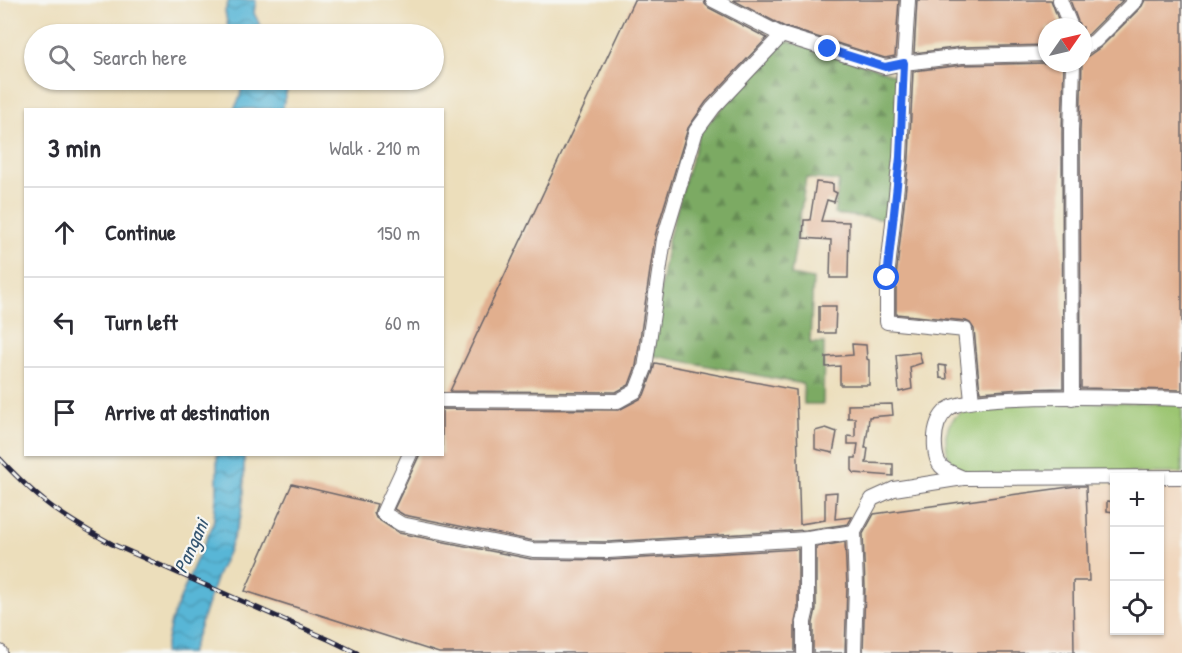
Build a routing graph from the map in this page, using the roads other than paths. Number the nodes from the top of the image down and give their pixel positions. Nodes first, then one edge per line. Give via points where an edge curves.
1 (713, 0) edge
2 (908, 0) edge
3 (1060, 0) edge
4 (1136, 0) edge
5 (1067, 18) edge
6 (782, 35) junction
7 (1092, 43) edge
8 (1038, 54) edge
9 (904, 63) junction
10 (1073, 72) edge
11 (1072, 398) junction
12 (1182, 399) edge
13 (444, 400) edge
14 (972, 401) junction
15 (409, 456) edge
16 (1182, 477) edge
17 (963, 478) junction
18 (854, 532) junction
19 (807, 539) junction
20 (804, 653) edge
21 (854, 653) edge

1 - 6 street
2 - 9 street
3 - 5 street
4 - 7 street
6 - 9 street via 885,67
6 - 13 street via 712,108 696,131 664,239 645,368 636,391 618,401
8 - 9 street via 962,56
9 - 14 street via 887,322 965,330
10 - 11 street
11 - 12 street
11 - 14 street
14 - 17 street via 949,408 934,435 942,469
15 - 19 street via 383,513 401,524 532,550 608,551
16 - 17 street
17 - 18 street via 894,489 872,499
18 - 19 street
18 - 21 street
19 - 20 street

